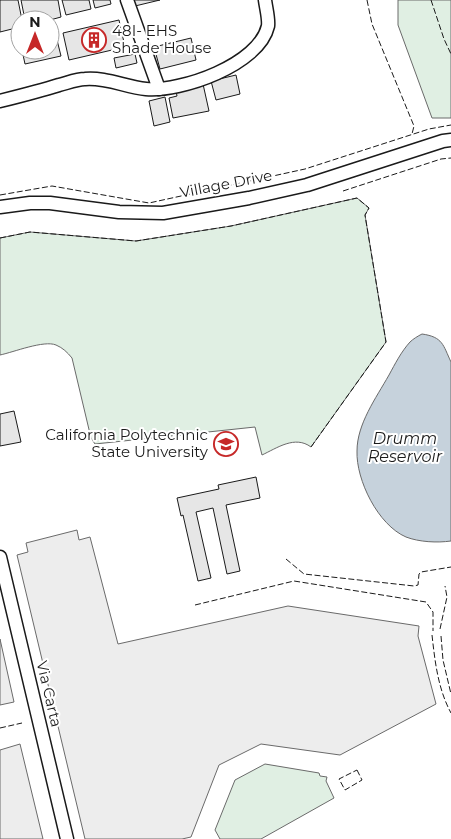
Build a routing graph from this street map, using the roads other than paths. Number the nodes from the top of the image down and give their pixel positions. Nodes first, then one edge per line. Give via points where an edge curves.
1 (127, 0) edge
2 (265, 0) edge
3 (159, 89) junction
4 (0, 101) edge
5 (451, 140) edge
6 (0, 207) edge
7 (0, 558) edge
8 (67, 839) edge

1 - 3 street
2 - 3 street via 268,25 262,42 250,53 219,74
3 - 4 street via 85,79
5 - 6 street, Village Drive via 307,184 163,213 128,213 30,202
7 - 8 street, Via Carta

